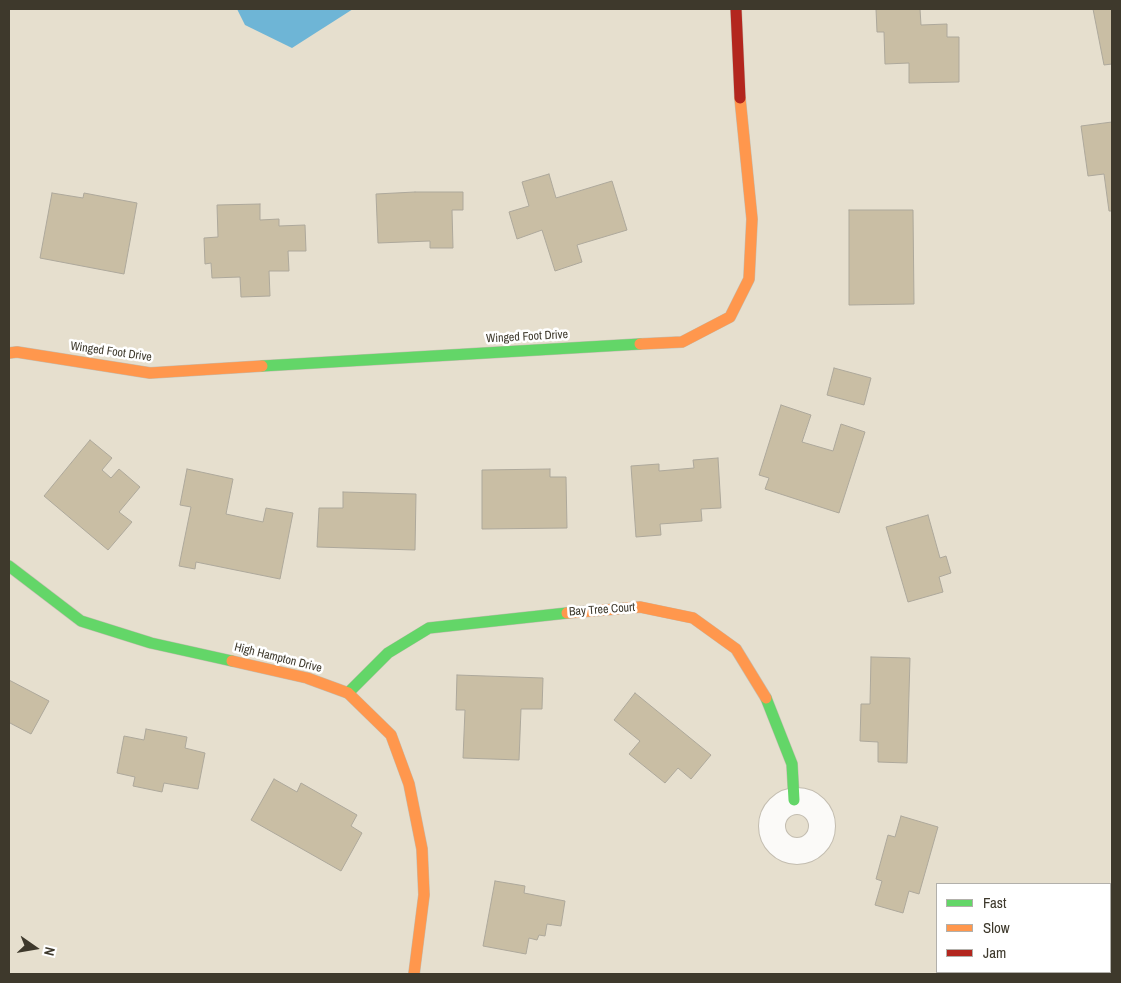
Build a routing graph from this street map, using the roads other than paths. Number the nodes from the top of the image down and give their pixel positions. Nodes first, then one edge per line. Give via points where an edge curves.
1 (736, 9) edge
2 (9, 353) edge
3 (9, 566) edge
4 (348, 693) junction
5 (794, 800) dead end
6 (414, 974) edge

1 - 2 street, Winged Foot Drive via 740,95 752,219 749,279 730,317 682,342 150,373
3 - 4 street, High Hampton Drive via 81,621 151,643 307,678
4 - 5 street, Bay Tree Court via 388,653 429,628 521,616 640,607 693,618 736,649 764,692 792,764
4 - 6 street, High Hampton Drive via 391,736 409,784 422,849 424,895

